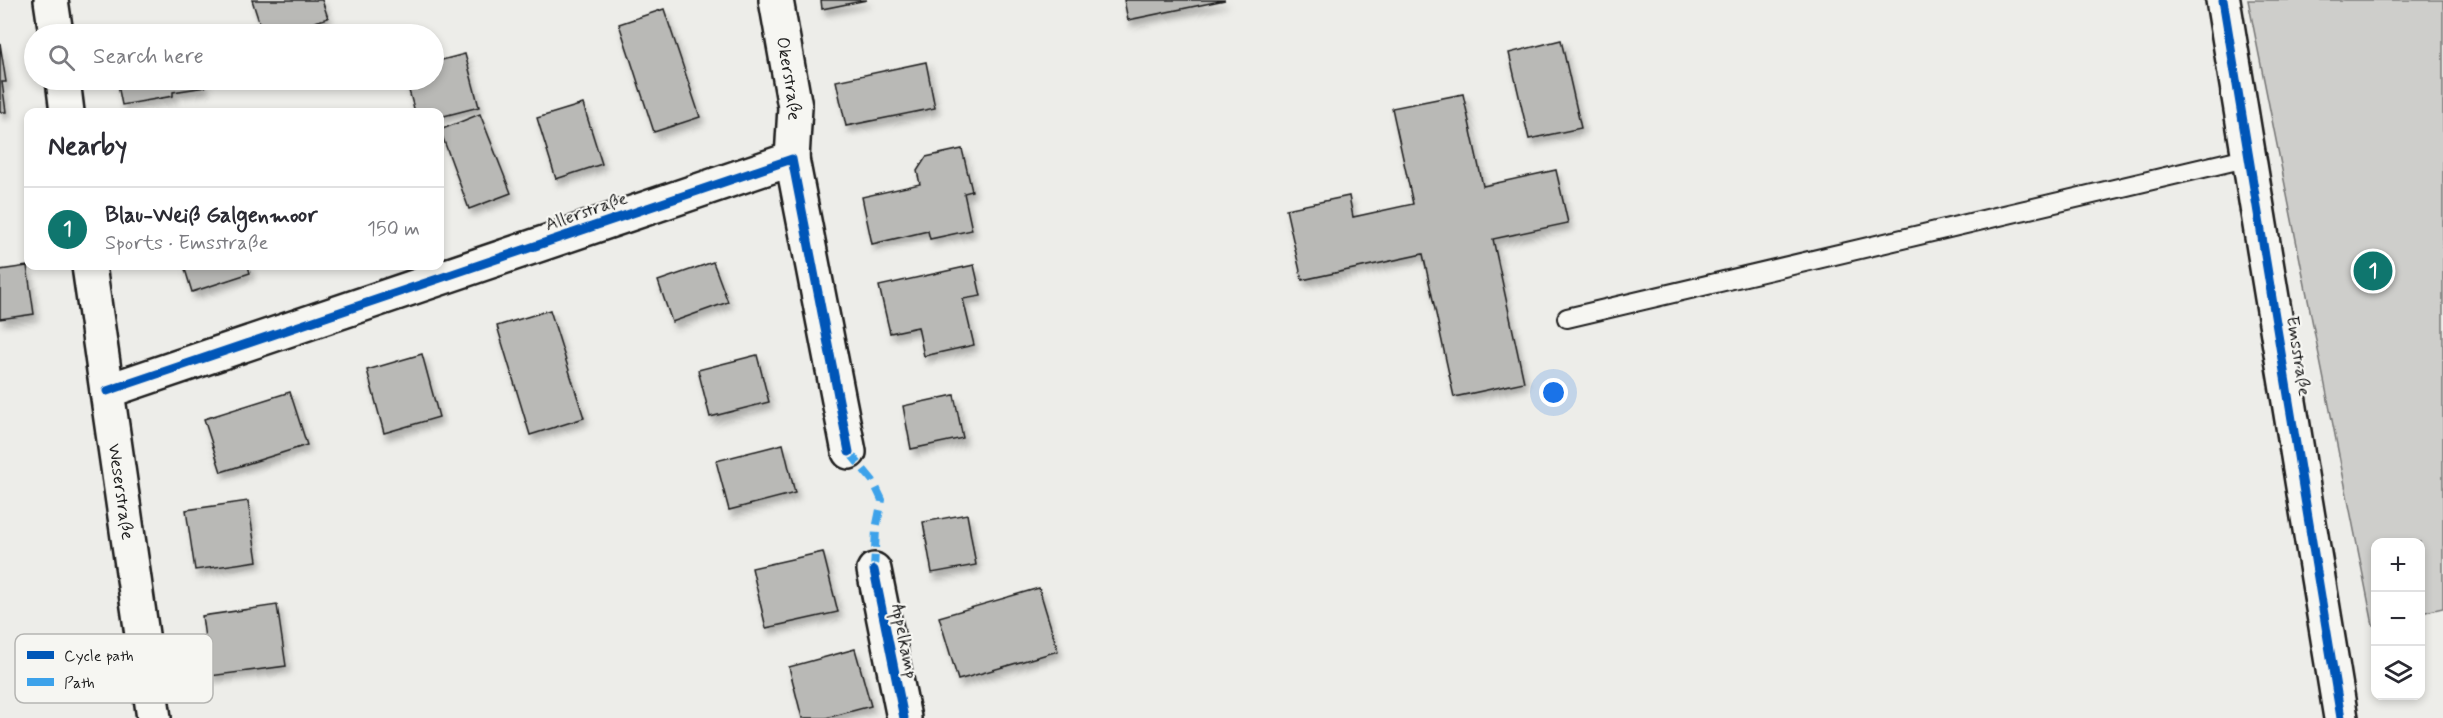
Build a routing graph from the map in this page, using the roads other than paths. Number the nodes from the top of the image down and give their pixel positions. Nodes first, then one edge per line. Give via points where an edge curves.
1 (51, 0) edge
2 (776, 0) edge
3 (2223, 0) edge
4 (55, 24) edge
5 (65, 90) edge
6 (67, 108) edge
7 (2250, 157) junction
8 (792, 159) junction
9 (90, 270) edge
10 (1567, 318) dead end
11 (107, 391) junction
12 (849, 452) dead end
13 (874, 570) dead end
14 (142, 634) edge
15 (152, 703) edge
16 (154, 718) edge
17 (904, 718) edge
18 (2342, 718) edge

1 - 4 street
2 - 8 street, Okerstraße via 795,107
3 - 7 street, Emsstraße
5 - 6 street
7 - 10 lane
7 - 18 street, Emsstraße
8 - 11 street, Allerstraße
8 - 12 street
9 - 11 street, Weserstraße
11 - 14 street, Weserstraße
13 - 17 street, Appelkamp
15 - 16 street, Weserstraße

